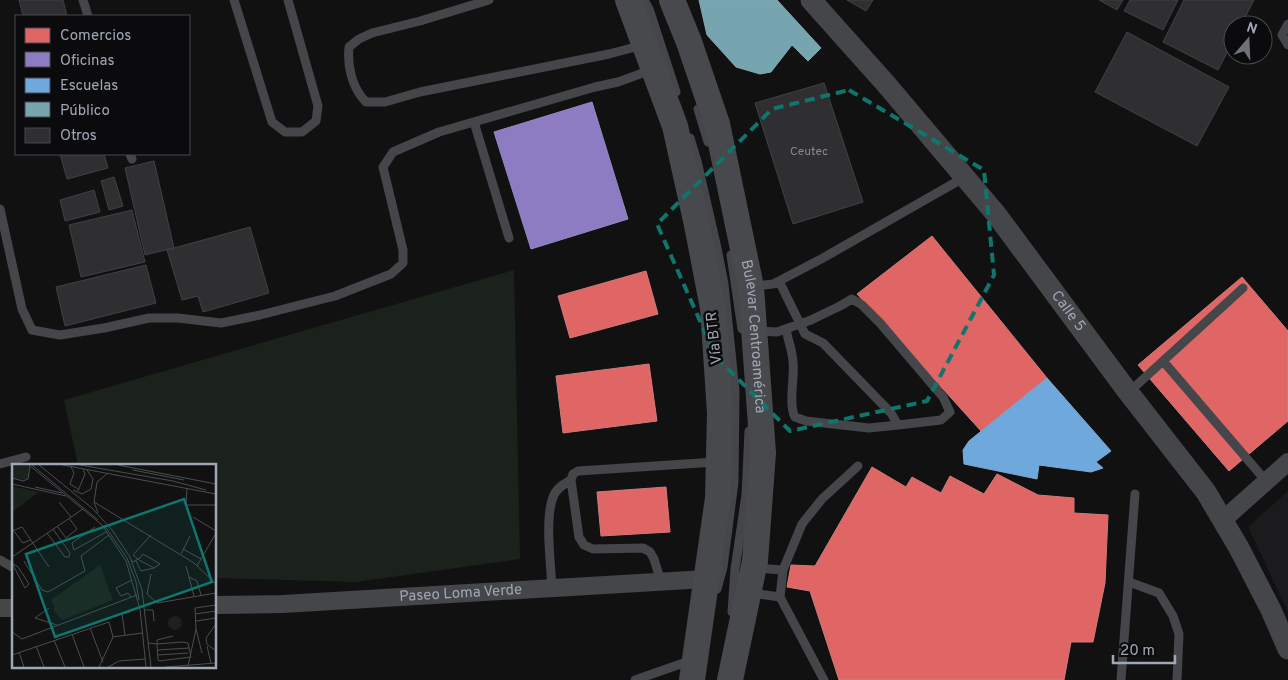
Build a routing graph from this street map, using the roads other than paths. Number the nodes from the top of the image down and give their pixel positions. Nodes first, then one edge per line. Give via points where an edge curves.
1 (83, 0) edge
2 (234, 0) edge
3 (288, 0) edge
4 (489, 0) edge
5 (628, 0) edge
6 (644, 0) edge
7 (672, 0) edge
8 (811, 0) edge
9 (88, 15) edge
10 (1288, 24) edge
11 (645, 45) junction
12 (1288, 45) edge
13 (654, 70) junction
14 (695, 98) dead end
15 (680, 104) dead end
16 (474, 122) junction
17 (688, 132) dead end
18 (711, 152) dead end
19 (965, 177) junction
20 (0, 209) edge
21 (509, 238) dead end
22 (730, 246) dead end
23 (779, 281) junction
24 (751, 287) junction
25 (1243, 288) dead end
26 (801, 324) junction
27 (786, 329) junction
28 (749, 337) junction
29 (1162, 361) junction
30 (1128, 392) junction
31 (748, 424) dead end
32 (898, 426) junction
33 (26, 457) dead end
34 (719, 461) junction
35 (1288, 462) edge
36 (0, 464) edge
37 (858, 466) dead end
38 (571, 480) junction
39 (1266, 481) junction
40 (1135, 494) dead end
41 (1223, 520) junction
42 (0, 560) edge
43 (12, 567) edge
44 (783, 570) junction
45 (751, 580) junction
46 (661, 582) junction
47 (1128, 582) junction
48 (711, 587) junction
49 (552, 588) junction
50 (780, 597) junction
51 (216, 605) edge
52 (711, 614) dead end
53 (1288, 649) edge
54 (694, 673) edge
55 (635, 680) edge
56 (729, 680) edge
57 (824, 680) edge
58 (1121, 680) edge
59 (1177, 680) edge

1 - 9 lane
2 - 3 lane via 272,122 285,132 302,132 316,121 318,106
4 - 11 lane via 358,39 349,47 348,59 358,94 366,102 385,102
5 - 11 main road
6 - 15 lane
7 - 24 main road, Bulevar Centroamérica via 717,124
8 - 19 street, Calle 5
10 - 12 lane via 1282,35
11 - 13 main road
13 - 16 lane
13 - 34 main road via 675,126 713,308 720,414
14 - 18 lane
16 - 20 lane via 439,132 392,152 383,167 403,250 403,263 391,274 335,296 221,323 149,318 60,335 32,330 22,309
16 - 21 lane
17 - 48 lane, Vía BTR via 724,284 735,391 734,482 723,566
19 - 23 lane
19 - 30 street, Calle 5
22 - 28 lane, Vía BTR
23 - 24 lane
23 - 26 lane
24 - 28 main road, Bulevar Centroamérica
25 - 29 lane
26 - 27 lane
26 - 32 lane via 805,334 823,343 891,413
26 - 32 lane via 852,299 880,323 943,397 950,412 941,420
27 - 28 lane
27 - 32 lane via 793,361 792,404 795,417 869,428
28 - 45 main road, Bulevar Centroamérica via 763,454
29 - 30 lane
29 - 39 lane
30 - 41 street, Calle 5 via 1206,492
31 - 56 lane via 746,495 735,569
33 - 36 lane
34 - 38 lane via 578,471
34 - 48 main road
35 - 39 street
37 - 44 lane via 822,499 802,524
38 - 46 lane via 579,537 584,545 593,549 643,548 654,559
38 - 49 lane via 560,486 549,508
39 - 41 street
40 - 47 lane
41 - 53 street, Calle 5
42 - 43 lane
44 - 45 lane
44 - 50 lane
45 - 50 lane
45 - 56 main road, Bulevar Centroamérica
46 - 48 street, Paseo Loma Verde
46 - 49 street, Paseo Loma Verde
47 - 58 lane
47 - 59 lane via 1159,593 1173,616 1179,634
48 - 54 main road
49 - 51 street, Paseo Loma Verde
50 - 57 lane
52 - 54 lane
54 - 55 lane

